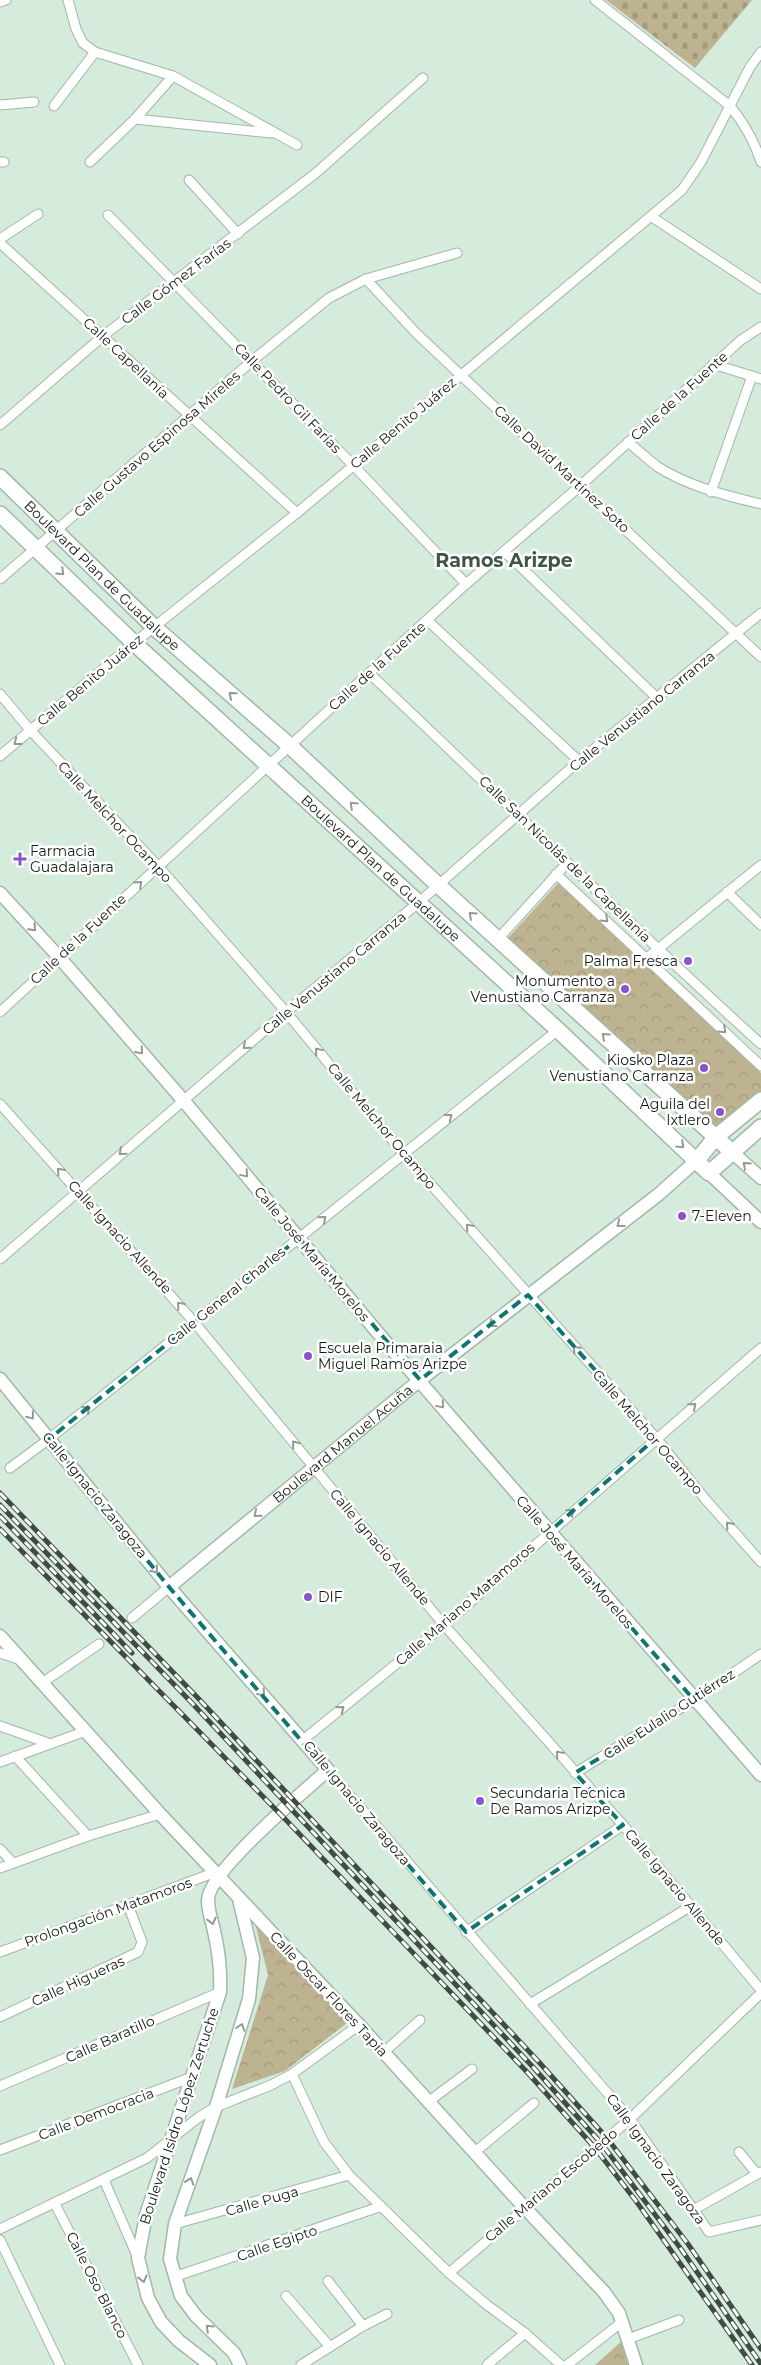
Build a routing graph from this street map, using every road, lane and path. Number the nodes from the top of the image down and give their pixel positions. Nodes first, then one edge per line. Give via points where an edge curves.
1 (6, 0) edge
2 (68, 0) edge
3 (595, 0) edge
4 (0, 2) edge
5 (95, 52) junction
6 (761, 52) edge
7 (173, 76) junction
8 (422, 78) dead end
9 (34, 102) dead end
10 (0, 104) edge
11 (54, 106) dead end
12 (730, 106) junction
13 (135, 119) junction
14 (275, 133) junction
15 (297, 145) dead end
16 (90, 162) dead end
17 (761, 162) edge
18 (189, 180) dead end
19 (38, 214) dead end
20 (108, 215) dead end
21 (652, 217) junction
22 (238, 234) junction
23 (0, 241) edge
24 (457, 253) dead end
25 (366, 279) junction
26 (175, 283) junction
27 (761, 289) edge
28 (761, 328) edge
29 (103, 336) junction
30 (252, 362) junction
31 (714, 364) junction
32 (462, 374) junction
33 (752, 376) junction
34 (761, 379) edge
35 (189, 416) junction
36 (0, 425) edge
37 (628, 442) junction
38 (353, 465) junction
39 (0, 477) edge
40 (580, 486) junction
41 (711, 492) junction
42 (761, 504) edge
43 (297, 512) junction
44 (0, 514) edge
45 (57, 530) junction
46 (36, 548) junction
47 (504, 551) junction
48 (0, 579) edge
49 (466, 584) junction
50 (761, 613) edge
51 (427, 620) junction
52 (154, 627) junction
53 (737, 634) junction
54 (134, 642) junction
55 (761, 656) edge
56 (369, 672) junction
57 (0, 694) edge
58 (656, 697) junction
59 (31, 731) junction
60 (290, 746) junction
61 (0, 756) edge
62 (579, 760) junction
63 (269, 764) junction
64 (519, 814) junction
65 (567, 863) junction
66 (761, 864) edge
67 (158, 866) junction
68 (556, 874) junction
69 (438, 885) junction
70 (0, 892) edge
71 (727, 892) junction
72 (600, 894) junction
73 (418, 903) junction
74 (588, 904) junction
75 (761, 925) edge
76 (498, 939) junction
77 (658, 948) junction
78 (59, 957) junction
79 (647, 958) junction
80 (695, 983) junction
81 (683, 993) junction
82 (0, 1012) edge
83 (286, 1012) junction
84 (558, 1030) junction
85 (749, 1034) junction
86 (737, 1044) junction
87 (761, 1044) edge
88 (761, 1066) edge
89 (183, 1100) junction
90 (761, 1100) edge
91 (0, 1104) edge
92 (761, 1127) edge
93 (716, 1137) junction
94 (732, 1152) junction
95 (403, 1153) junction
96 (697, 1160) junction
97 (709, 1173) junction
98 (761, 1178) edge
99 (78, 1190) junction
100 (761, 1222) edge
101 (299, 1238) junction
102 (0, 1259) edge
103 (528, 1296) junction
104 (194, 1322) junction
105 (761, 1348) edge
106 (0, 1379) edge
107 (420, 1380) junction
108 (656, 1438) junction
109 (49, 1439) junction
110 (314, 1467) junction
111 (10, 1468) dead end
112 (549, 1532) junction
113 (761, 1562) edge
114 (169, 1587) junction
115 (132, 1618) dead end
116 (444, 1624) junction
117 (0, 1636) edge
118 (99, 1644) dead end
119 (0, 1653) edge
120 (761, 1654) edge
121 (23, 1661) junction
122 (42, 1683) junction
123 (694, 1700) junction
124 (0, 1726) edge
125 (86, 1731) junction
126 (303, 1740) junction
127 (48, 1743) junction
128 (15, 1756) junction
129 (0, 1762) edge
130 (328, 1770) junction
131 (575, 1773) junction
132 (761, 1775) edge
133 (160, 1814) junction
134 (623, 1825) junction
135 (88, 1836) junction
136 (0, 1848) edge
137 (13, 1863) junction
138 (0, 1868) edge
139 (218, 1874) junction
140 (238, 1896) junction
141 (128, 1905) junction
142 (691, 1906) junction
143 (466, 1932) junction
144 (0, 1952) edge
145 (220, 1992) junction
146 (761, 1992) edge
147 (530, 2004) junction
148 (0, 2017) edge
149 (420, 2020) dead end
150 (359, 2025) junction
151 (384, 2052) junction
152 (472, 2069) dead end
153 (292, 2074) junction
154 (192, 2077) junction
155 (0, 2086) edge
156 (428, 2102) junction
157 (534, 2103) dead end
158 (216, 2107) junction
159 (630, 2119) junction
160 (171, 2141) junction
161 (1, 2149) edge
162 (474, 2152) junction
163 (739, 2152) dead end
164 (759, 2173) edge
165 (349, 2175) junction
166 (104, 2180) junction
167 (55, 2204) junction
168 (379, 2207) junction
169 (524, 2207) junction
170 (695, 2209) junction
171 (761, 2220) edge
172 (175, 2224) junction
173 (0, 2229) edge
174 (0, 2240) edge
175 (138, 2258) junction
176 (449, 2273) junction
177 (174, 2277) junction
178 (328, 2281) dead end
179 (286, 2296) dead end
180 (387, 2314) dead end
181 (679, 2320) dead end
182 (622, 2322) junction
183 (363, 2326) junction
184 (525, 2333) junction
185 (628, 2339) junction
186 (330, 2346) junction
187 (60, 2365) edge
188 (138, 2365) edge
189 (210, 2365) edge
190 (240, 2365) edge
191 (301, 2365) edge
192 (487, 2365) edge
193 (562, 2365) edge
194 (567, 2365) edge
195 (636, 2365) edge

1 - 4 street
2 - 5 street via 83,43
3 - 12 street
5 - 7 street
5 - 11 street
6 - 12 street, Calle Benito Juárez
7 - 13 street
7 - 14 street
8 - 22 street, Calle Gómez Farías via 316,173
9 - 10 street
12 - 17 street via 744,123
12 - 21 street, Calle Benito Juárez via 701,162 682,190
13 - 14 street
13 - 16 street
14 - 15 street
18 - 22 street, Calle Gómez Farías
19 - 23 street
20 - 26 street, Calle Pedro Gil Farías
21 - 27 street
21 - 32 street, Calle Benito Juárez
22 - 26 street, Calle Gómez Farías
23 - 29 street, Calle Capellanía
24 - 25 street, Calle Gustavo Espinosa Mireles
25 - 30 street, Calle Gustavo Espinosa Mireles via 329,298
25 - 32 street, Calle David Martínez Soto via 398,315
26 - 29 street, Calle Gómez Farías
26 - 30 street, Calle Pedro Gil Farías
28 - 31 street, Calle de la Fuente via 741,340
29 - 35 street, Calle Capellanía
29 - 36 street, Calle Gómez Farías
30 - 35 street, Calle Gustavo Espinosa Mireles
30 - 38 street, Calle Pedro Gil Farías
31 - 33 street
31 - 37 street, Calle de la Fuente
32 - 38 street, Calle Benito Juárez
32 - 40 street, Calle David Martínez Soto
33 - 34 street
33 - 41 street
35 - 43 street, Calle Capellanía
35 - 45 street, Calle Gustavo Espinosa Mireles
37 - 40 street, Calle de la Fuente
37 - 41 street via 657,466
38 - 43 street, Calle Benito Juárez
38 - 49 street, Calle Pedro Gil Farías
39 - 45 main road, Boulevard Plan de Guadalupe
40 - 47 street, Calle de la Fuente
40 - 53 street, Calle David Martínez Soto
41 - 42 street
43 - 52 street, Calle Benito Juárez
44 - 46 main road, Boulevard Plan de Guadalupe
45 - 46 street, Calle Gustavo Espinosa Mireles
45 - 52 main road, Boulevard Plan de Guadalupe
46 - 48 street, Calle Gustavo Espinosa Mireles
46 -> 54 main road, Boulevard Plan de Guadalupe
47 - 49 street, Calle de la Fuente
47 - 58 street
49 - 51 street, Calle de la Fuente
50 - 53 street, Calle Venustiano Carranza
51 - 56 street, Calle de la Fuente
51 - 62 street
52 - 54 street, Calle Benito Juárez
60 -> 52 main road, Boulevard Plan de Guadalupe
53 - 55 street, Calle David Martínez Soto
53 - 58 street, Calle Venustiano Carranza
54 - 59 street, Calle Benito Juárez
54 - 63 main road, Boulevard Plan de Guadalupe
56 - 60 street, Calle de la Fuente
56 - 64 street, Calle San Nicolás de la Capellanía
57 - 59 street, Calle Melchor Ocampo
58 - 62 street, Calle Venustiano Carranza
59 -> 61 street, Calle Benito Juárez
59 - 67 street, Calle Melchor Ocampo
60 - 63 street, Calle de la Fuente
69 -> 60 main road, Boulevard Plan de Guadalupe
62 - 64 street, Calle Venustiano Carranza
63 - 67 street, Calle de la Fuente
63 - 73 main road, Boulevard Plan de Guadalupe
64 - 65 street, Calle San Nicolás de la Capellanía
64 - 69 street, Calle Venustiano Carranza
65 - 68 street
65 - 72 street, Calle San Nicolás de la Capellanía
66 - 71 street
78 -> 67 street, Calle de la Fuente
67 - 83 street, Calle Melchor Ocampo
68 - 74 street, Calle San Nicolás de la Capellanía
68 - 76 street
69 - 73 street, Calle Venustiano Carranza
76 -> 69 main road, Boulevard Plan de Guadalupe
70 -> 78 street, Calle José María Morelos
71 - 75 street
71 - 77 street
72 - 74 street
72 - 77 street, Calle San Nicolás de la Capellanía
73 - 83 street, Calle Venustiano Carranza
73 - 84 main road, Boulevard Plan de Guadalupe
74 -> 79 street, Calle San Nicolás de la Capellanía
93 -> 76 main road, Boulevard Plan de Guadalupe
77 - 79 street
77 - 80 street, Calle San Nicolás de la Capellanía
78 - 82 street, Calle de la Fuente
78 -> 89 street, Calle José María Morelos
79 - 81 street, Calle San Nicolás de la Capellanía
80 - 81 street
80 - 85 street, Calle San Nicolás de la Capellanía
81 -> 86 street, Calle San Nicolás de la Capellanía
83 -> 89 street, Calle Venustiano Carranza
95 -> 83 street, Calle Melchor Ocampo
95 -> 84 street, Calle General Charles
84 -> 96 main road, Boulevard Plan de Guadalupe
85 - 86 street
85 - 87 street, Calle San Nicolás de la Capellanía
86 - 88 street, Calle San Nicolás de la Capellanía
89 -> 99 street, Calle Venustiano Carranza
89 -> 101 street, Calle José María Morelos
90 - 93 main road, Boulevard Manuel Acuña
99 -> 91 street, Calle Ignacio Allende
92 - 94 main road
93 - 94 main road, Boulevard Plan de Guadalupe
93 - 96 main road, Boulevard Manuel Acuña
94 - 97 main road
98 -> 94 street, Boulevard Plan de Guadalupe
101 -> 95 street, Calle General Charles
103 -> 95 street, Calle Melchor Ocampo
96 - 97 main road, Boulevard Plan de Guadalupe
96 -> 103 street, Boulevard Manuel Acuña via 659,1194
97 - 100 street, Boulevard Plan de Guadalupe
99 - 102 street, Calle Venustiano Carranza
104 -> 99 street, Calle Ignacio Allende
101 - 104 street, Calle General Charles
101 - 107 street, Calle José María Morelos
103 -> 107 street, Boulevard Manuel Acuña
108 -> 103 street, Calle Melchor Ocampo
109 -> 104 street, Calle General Charles
110 -> 104 street, Calle Ignacio Allende
108 -> 105 street, Calle Mariano Matamoros
106 -> 109 street, Calle Ignacio Zaragoza
107 - 110 street, Boulevard Manuel Acuña
107 -> 112 street, Calle José María Morelos
112 -> 108 street, Calle Mariano Matamoros
113 -> 108 street, Calle Melchor Ocampo
109 - 111 street, Calle General Charles
109 -> 114 street, Calle Ignacio Zaragoza
110 -> 114 street, Boulevard Manuel Acuña
110 - 116 street, Calle Ignacio Allende
112 - 116 street, Calle Mariano Matamoros
112 - 123 street, Calle José María Morelos
114 - 115 street, Boulevard Manuel Acuña
114 -> 126 street, Calle Ignacio Zaragoza
126 -> 116 street, Calle Mariano Matamoros
131 -> 116 street, Calle Ignacio Allende
117 - 121 street, Calle Oscar Flores Tapia
118 - 122 street
119 - 121 street
120 - 123 street, Calle Eulalio Gutiérrez
121 - 122 street, Calle Oscar Flores Tapia
122 - 125 street, Calle Oscar Flores Tapia
123 - 131 street, Calle Eulalio Gutiérrez
123 - 132 street, Calle José María Morelos
124 - 127 street
125 - 127 street
125 - 133 street, Calle Oscar Flores Tapia
126 - 130 street, Calle Ignacio Zaragoza
127 - 128 street
128 - 129 street
128 - 135 street
130 - 139 street
130 - 143 street, Calle Ignacio Zaragoza
131 - 134 street, Calle Ignacio Allende
133 - 135 street
133 - 139 street, Calle Oscar Flores Tapia
134 - 142 street, Calle Ignacio Allende
134 - 143 street
135 - 137 street
136 - 137 street
137 - 138 street
139 - 140 street, Calle Oscar Flores Tapia
139 - 141 street, Prolongación Matamoros
139 -> 145 street, Boulevard Isidro López Zertuche via 208,1901 220,1962
140 - 150 street, Calle Oscar Flores Tapia
158 -> 140 street via 247,2006 254,1969 251,1943
141 - 144 street, Prolongación Matamoros
141 - 148 street, Calle Higueras via 142,1942 138,1952
142 - 146 street, Calle Ignacio Allende
142 - 147 street
143 - 147 street, Calle Ignacio Zaragoza
145 - 154 street, Boulevard Isidro López Zertuche
145 - 155 street, Calle Baratillo
146 - 159 street, Calle Mariano Escobedo
147 - 159 street, Calle Ignacio Zaragoza
149 - 151 street
150 - 151 street, Calle Oscar Flores Tapia
150 - 153 street
151 - 156 street, Calle Oscar Flores Tapia
152 - 156 street
153 - 158 street
153 - 165 street via 324,2142
154 - 160 street, Boulevard Isidro López Zertuche
154 - 161 street, Calle Democracia
156 - 162 street, Calle Oscar Flores Tapia
157 - 162 street
158 - 160 street via 189,2124
172 -> 158 street
159 - 169 street, Calle Mariano Escobedo
159 - 170 street, Calle Ignacio Zaragoza
160 - 166 street via 147,2158
160 - 175 street, Boulevard Isidro López Zertuche via 146,2215
162 - 169 street, Calle Oscar Flores Tapia
163 - 164 street
164 - 170 street
165 - 168 street
165 - 172 street, Calle Puga
166 - 167 street
166 - 175 street
167 - 173 street
167 - 188 street, Calle Oso Blanco
168 - 176 street
168 - 177 street, Calle Egipto
169 - 176 street, Calle Mariano Escobedo
169 - 182 street, Calle Oscar Flores Tapia via 604,2292
170 - 171 street, Calle Ignacio Zaragoza via 709,2232
172 - 177 street via 170,2253
174 - 187 street
175 -> 189 street, Boulevard Isidro López Zertuche via 148,2298 158,2317 179,2341
176 - 184 street
190 -> 177 street via 229,2347 180,2296
178 - 183 street
179 - 186 street
180 - 183 street
181 - 185 street
182 - 185 street, Calle Oscar Flores Tapia
182 - 194 street
183 - 186 street
184 - 192 street
184 - 193 street
185 - 195 street, Calle Oscar Flores Tapia
186 - 191 street

